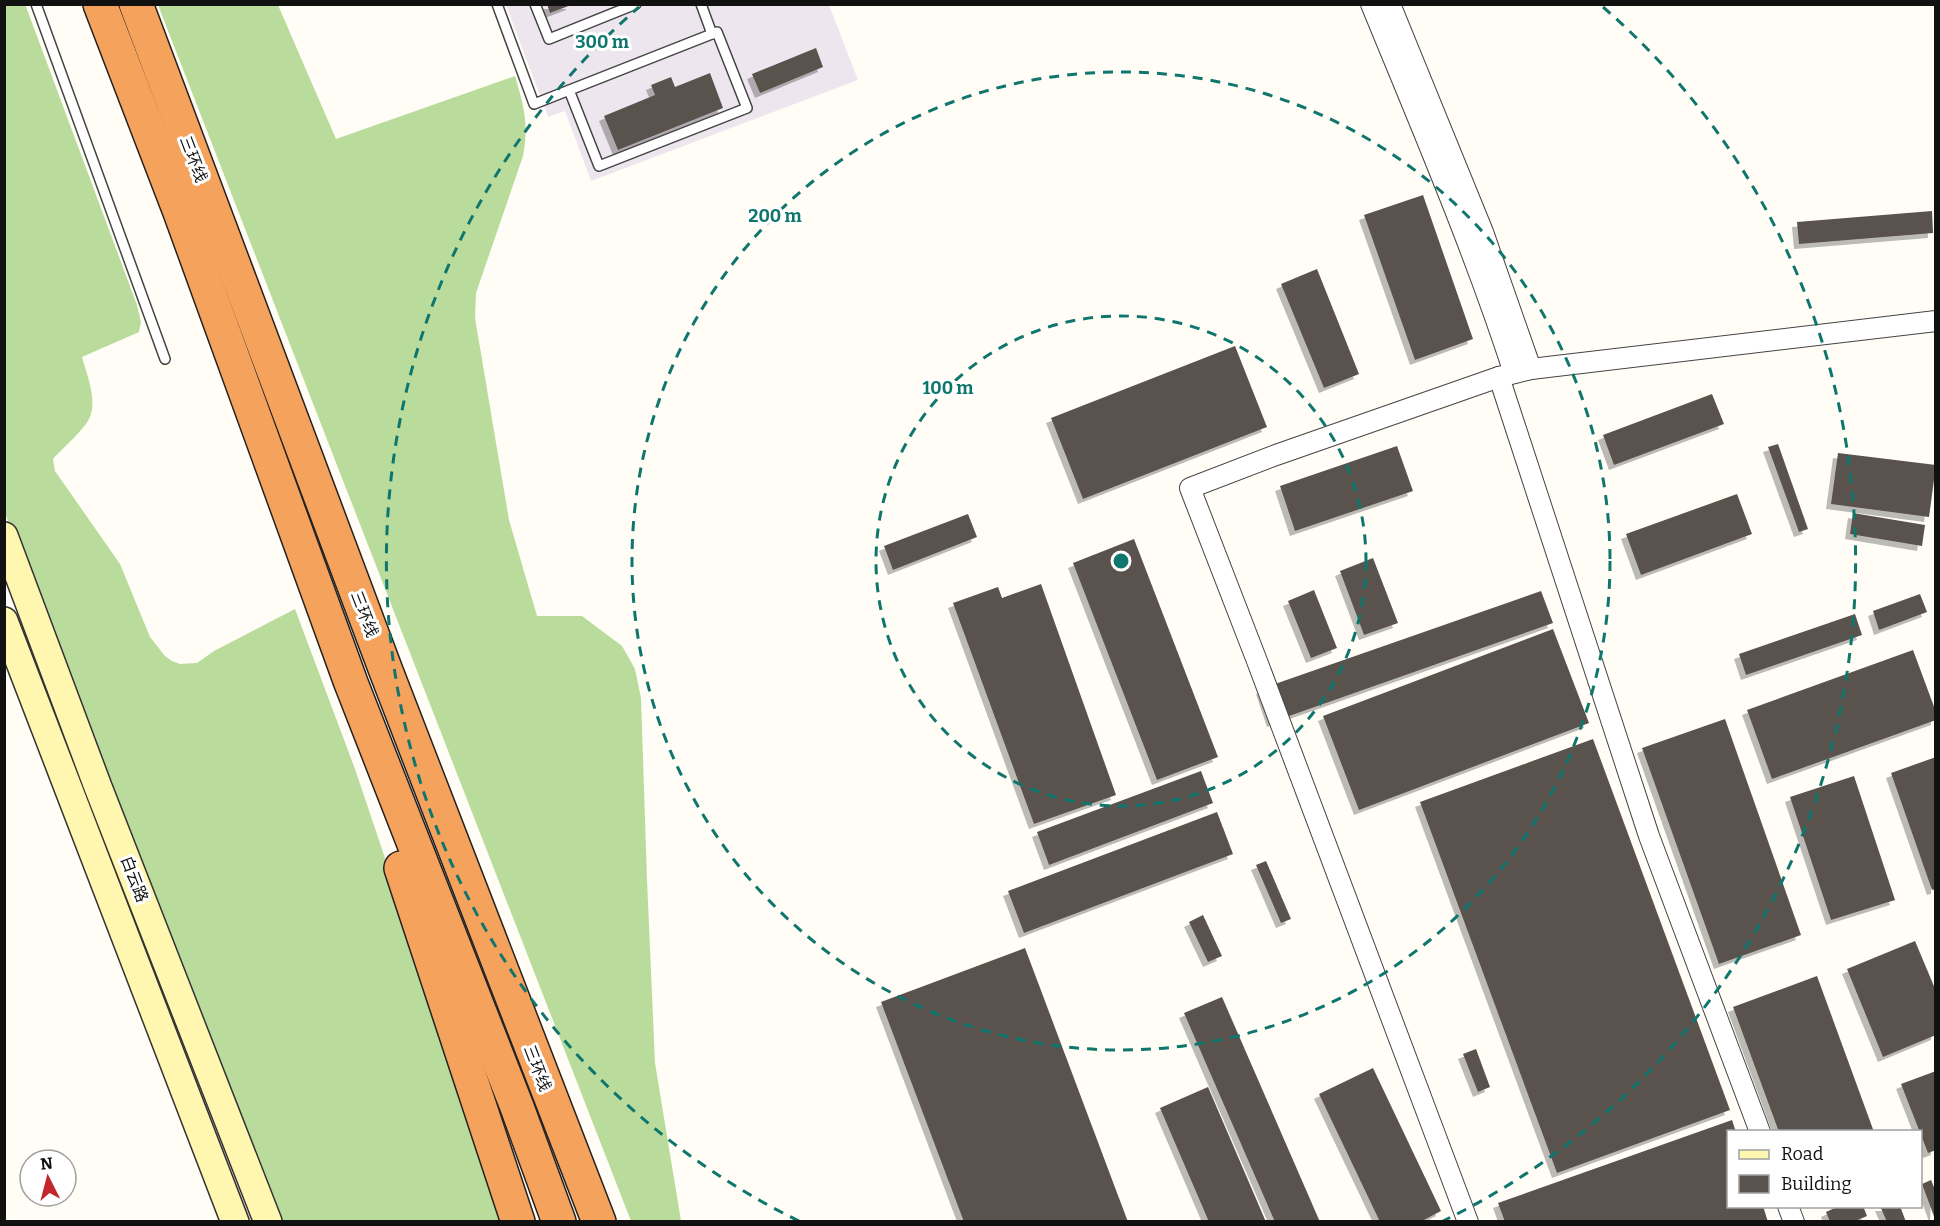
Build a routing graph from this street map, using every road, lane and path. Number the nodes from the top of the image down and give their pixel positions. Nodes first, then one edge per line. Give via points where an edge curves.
1 (36, 4) edge
2 (100, 4) edge
3 (136, 4) edge
4 (496, 4) edge
5 (535, 4) edge
6 (636, 4) edge
7 (701, 4) edge
8 (1371, 4) edge
9 (1390, 4) edge
10 (712, 34) junction
11 (569, 90) junction
12 (1935, 321) edge
13 (165, 359) dead end
14 (1515, 373) junction
15 (4, 536) edge
16 (4, 621) edge
17 (377, 749) junction
18 (554, 1108) junction
19 (1760, 1130) edge
20 (235, 1221) edge
21 (268, 1221) edge
22 (518, 1221) edge
23 (559, 1221) edge
24 (599, 1221) edge
25 (617, 1221) edge
26 (1468, 1221) edge

1 - 13 lane
2 - 17 highway, 三环线
3 - 18 highway, 三环线
4 - 11 lane via 534,104
5 - 6 lane via 549,39
7 - 10 lane
8 - 14 street via 1461,226
9 - 14 street via 1483,232
10 - 11 lane
10 - 11 lane via 717,32 747,108 599,166
12 - 14 street
14 - 19 street via 1649,836
14 - 26 street via 1190,488
15 - 21 street, 白云路
16 - 20 street, 白云路
17 - 22 highway via 394,847
17 - 23 highway, 三环线
18 - 24 highway, 三环线
18 - 25 highway via 590,1156

